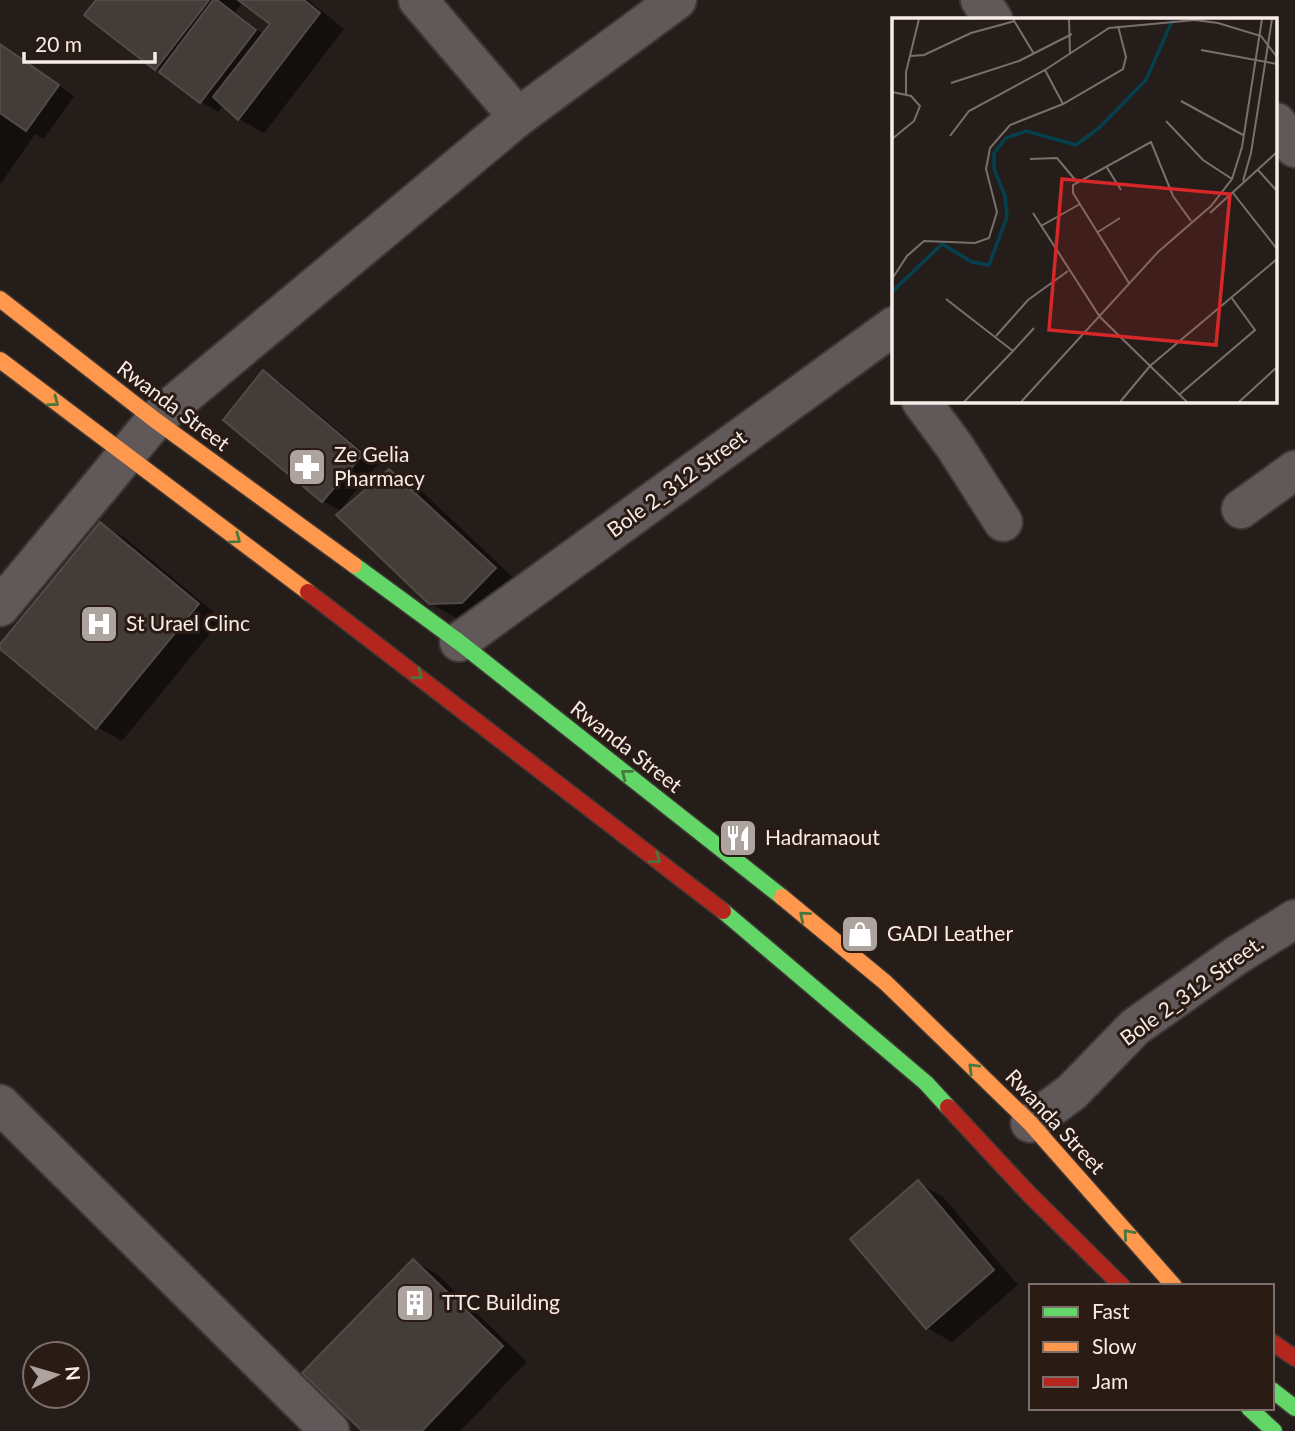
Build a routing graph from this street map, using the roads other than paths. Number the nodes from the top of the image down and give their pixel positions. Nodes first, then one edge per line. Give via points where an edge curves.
1 (418, 0) edge
2 (677, 0) edge
3 (980, 0) edge
4 (992, 18) edge
5 (518, 117) junction
6 (0, 299) edge
7 (888, 344) edge
8 (0, 360) edge
9 (922, 402) edge
10 (155, 420) junction
11 (124, 456) junction
12 (1295, 470) edge
13 (1241, 509) dead end
14 (1003, 522) dead end
15 (0, 607) edge
16 (458, 642) junction
17 (1295, 919) edge
18 (0, 1104) edge
19 (1030, 1123) junction
20 (1120, 1284) edge
21 (1174, 1284) edge
22 (1274, 1343) edge
23 (1295, 1358) edge
24 (1274, 1392) edge
25 (1295, 1408) edge
26 (1252, 1410) edge
27 (330, 1431) edge
28 (1274, 1431) edge

1 - 5 street
2 - 5 street
3 - 4 street
5 - 10 street
6 - 10 main road, Rwanda Street
7 - 16 street, Bole 2_312 Street
8 -> 11 main road
9 - 14 street
10 - 11 street
10 - 16 main road, Rwanda Street
11 - 15 street
11 -> 20 main road via 715,904 926,1083
12 - 13 street
19 -> 16 main road, Rwanda Street via 886,983
17 - 19 street, Bole 2_312 Street. via 1135,1027 1072,1092
18 - 27 street
21 -> 19 main road, Rwanda Street
22 - 23 main road
24 - 25 main road
26 - 28 main road

